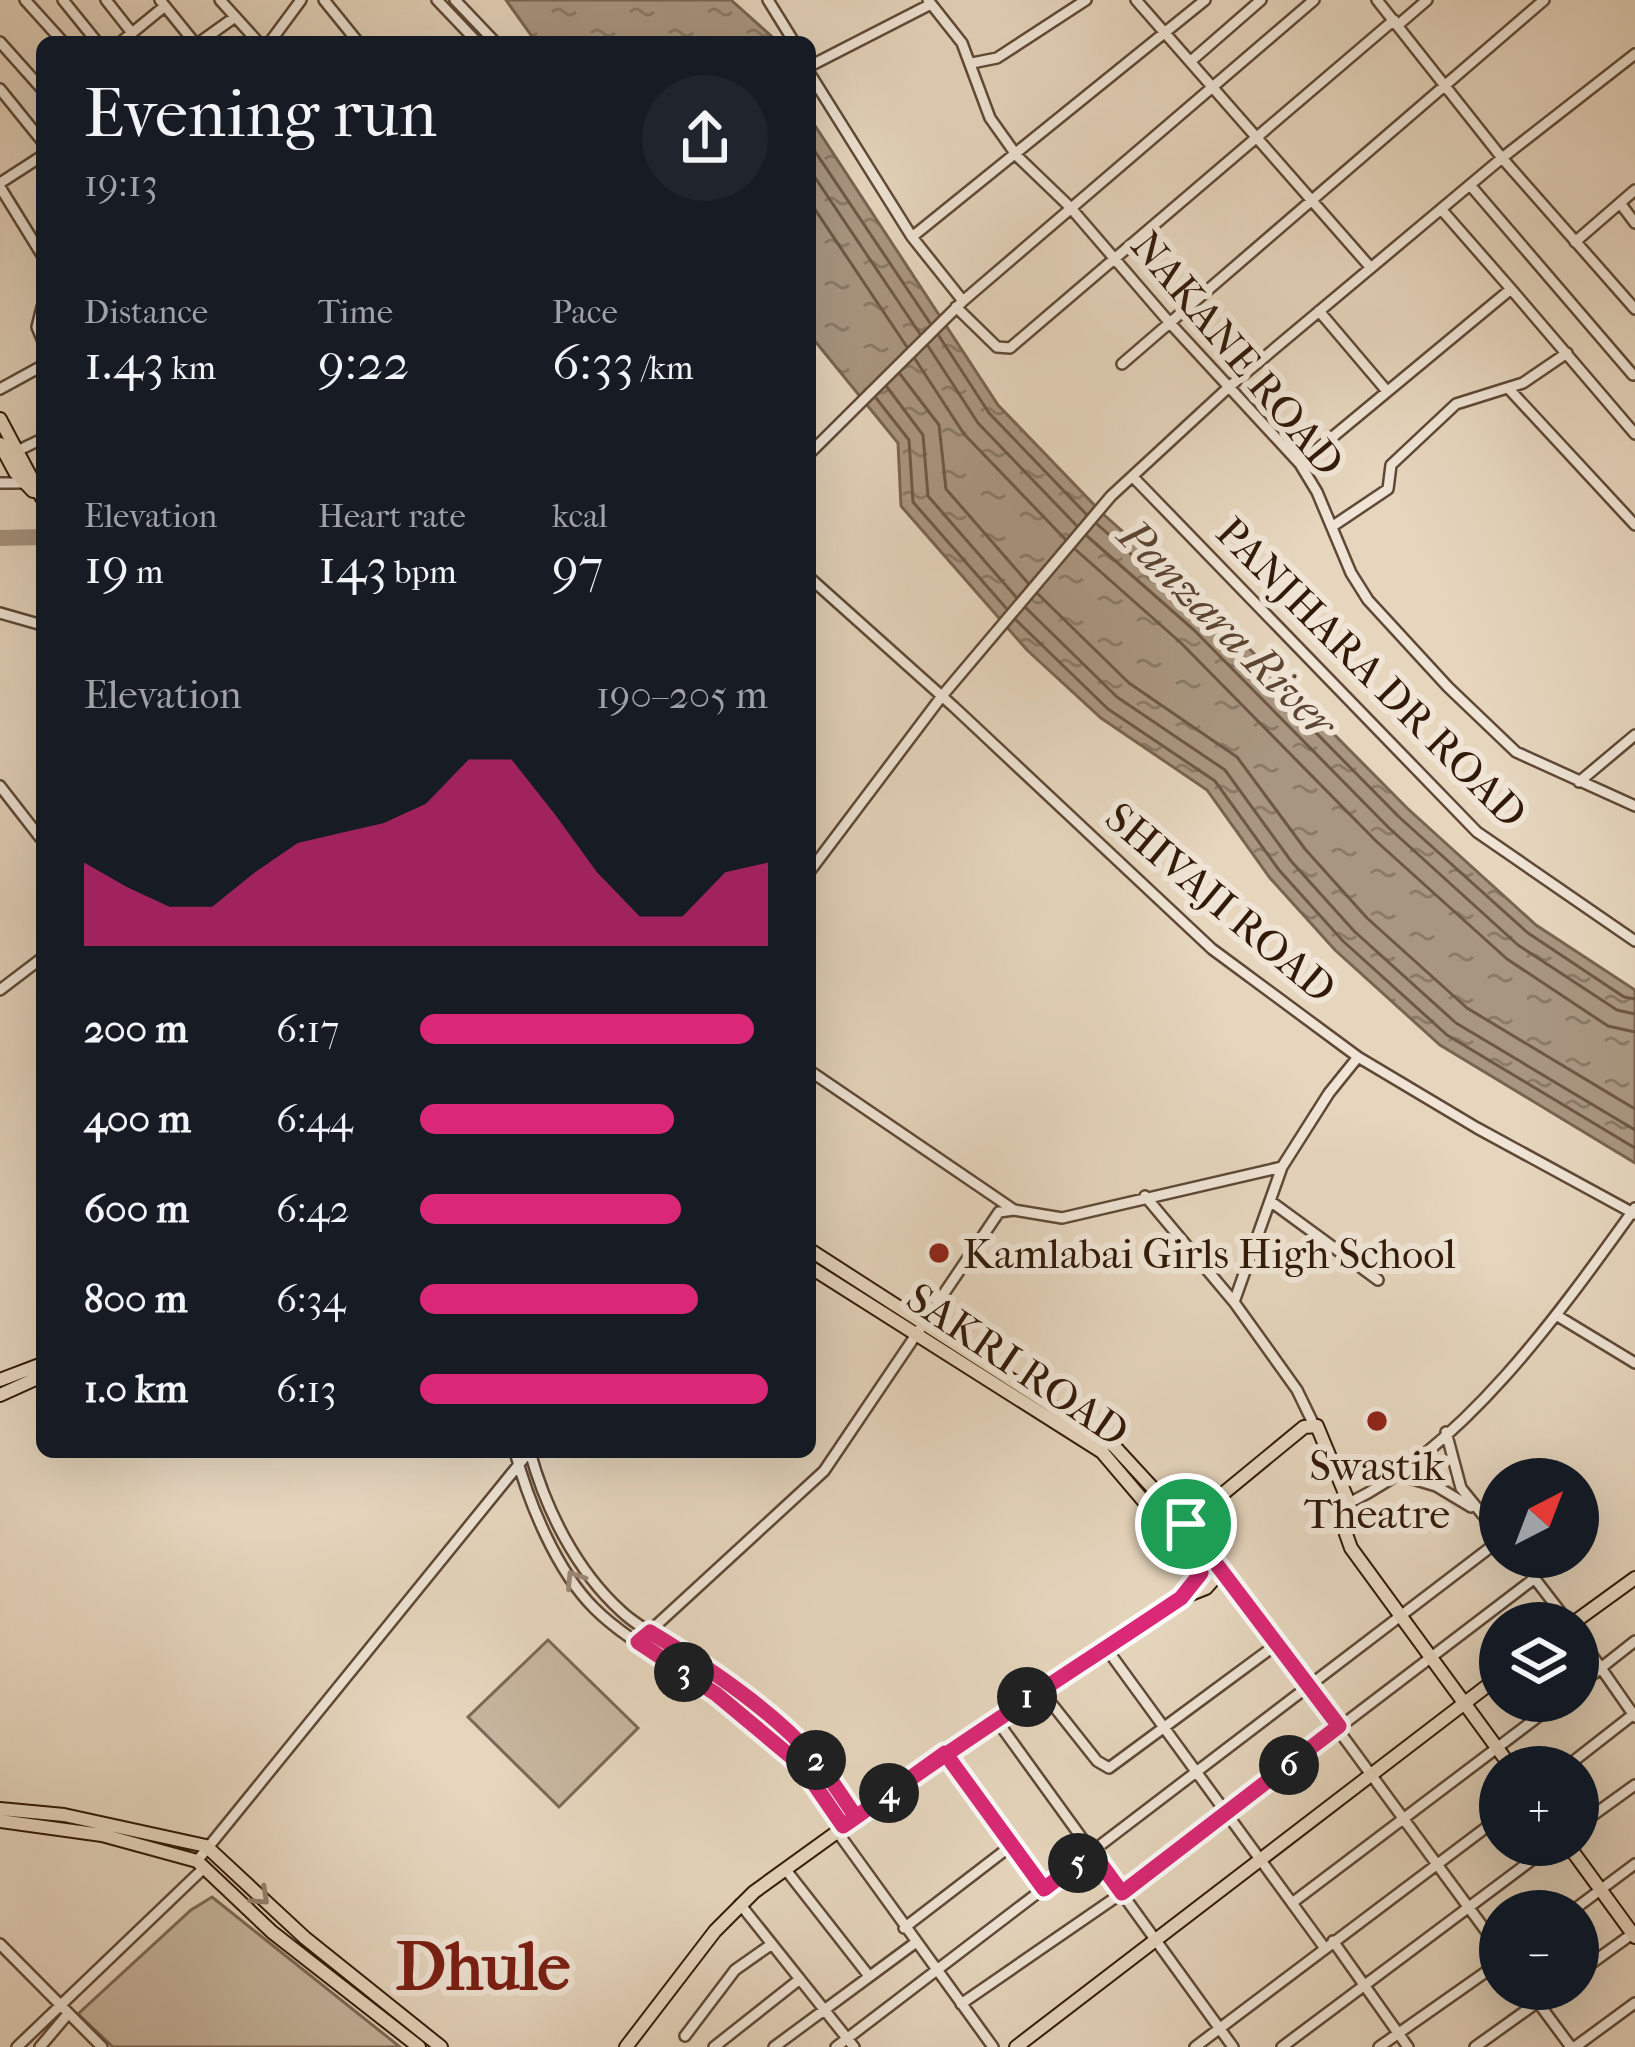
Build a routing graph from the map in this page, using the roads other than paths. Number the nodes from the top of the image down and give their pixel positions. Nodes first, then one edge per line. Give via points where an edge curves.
1 (25, 0) edge
2 (63, 0) edge
3 (106, 0) edge
4 (220, 0) edge
5 (301, 0) edge
6 (324, 0) edge
7 (437, 0) edge
8 (455, 0) edge
9 (1086, 0) edge
10 (1136, 0) edge
11 (1205, 0) edge
12 (1261, 0) edge
13 (1314, 0) edge
14 (1378, 0) edge
15 (1427, 0) edge
16 (1544, 0) edge
17 (771, 1) edge
18 (930, 2) edge
19 (163, 3) edge
20 (235, 17) junction
21 (1396, 22) junction
22 (132, 32) junction
23 (1167, 34) junction
24 (58, 36) edge
25 (93, 36) edge
26 (128, 36) edge
27 (192, 36) edge
28 (206, 36) edge
29 (252, 36) edge
30 (274, 36) edge
31 (353, 36) edge
32 (471, 36) edge
33 (489, 36) edge
34 (791, 36) edge
35 (0, 42) edge
36 (1631, 57) edge
37 (1190, 61) junction
38 (973, 63) junction
39 (816, 67) edge
40 (1635, 72) edge
41 (816, 80) edge
42 (36, 82) edge
43 (1444, 84) junction
44 (1213, 86) junction
45 (0, 89) edge
46 (36, 134) edge
47 (1258, 139) junction
48 (1017, 156) junction
49 (1502, 158) junction
50 (36, 160) edge
51 (1470, 184) junction
52 (0, 185) edge
53 (1635, 190) edge
54 (1312, 200) junction
55 (1620, 203) junction
56 (1070, 207) junction
57 (1441, 209) junction
58 (1635, 223) edge
59 (912, 237) junction
60 (1575, 242) junction
61 (36, 245) edge
62 (1115, 259) junction
63 (1371, 268) junction
64 (1511, 289) junction
65 (1634, 306) edge
66 (955, 308) junction
67 (1319, 310) junction
68 (1169, 322) junction
69 (1567, 352) junction
70 (1122, 364) dead end
71 (36, 369) edge
72 (1633, 375) edge
73 (1230, 386) junction
74 (0, 388) edge
75 (1509, 389) junction
76 (1387, 390) junction
77 (0, 418) edge
78 (1635, 434) edge
79 (36, 442) edge
80 (0, 444) edge
81 (816, 447) edge
82 (17, 451) junction
83 (1300, 464) junction
84 (1133, 477) junction
85 (0, 483) edge
86 (30, 483) junction
87 (36, 491) edge
88 (1635, 525) edge
89 (1333, 526) junction
90 (816, 583) edge
91 (0, 613) edge
92 (36, 623) edge
93 (942, 696) junction
94 (1635, 735) edge
95 (1579, 782) junction
96 (0, 785) edge
97 (1635, 806) edge
98 (36, 832) edge
99 (816, 863) edge
100 (1635, 941) edge
101 (36, 963) edge
102 (0, 990) edge
103 (1358, 1057) junction
104 (816, 1075) edge
105 (1282, 1166) junction
106 (1145, 1196) junction
107 (1270, 1201) junction
108 (1014, 1210) junction
109 (1634, 1212) edge
110 (816, 1254) edge
111 (816, 1270) edge
112 (1378, 1280) dead end
113 (1234, 1302) junction
114 (1556, 1315) junction
115 (920, 1328) junction
116 (1635, 1363) edge
117 (36, 1366) edge
118 (36, 1379) edge
119 (0, 1380) edge
120 (0, 1395) edge
121 (1313, 1424) junction
122 (1445, 1432) junction
123 (517, 1458) edge
124 (525, 1458) edge
125 (532, 1458) edge
126 (519, 1465) junction
127 (1396, 1474) junction
128 (1349, 1503) junction
129 (1476, 1510) junction
130 (1479, 1514) edge
131 (1186, 1524) junction
132 (1174, 1534) junction
133 (1479, 1555) edge
134 (1211, 1557) junction
135 (1535, 1578) joint
136 (1635, 1578) edge
137 (1181, 1598) junction
138 (1554, 1602) edge
139 (1599, 1603) edge
140 (1402, 1616) junction
141 (650, 1632) junction
142 (1635, 1641) edge
143 (638, 1642) junction
144 (1277, 1643) junction
145 (1106, 1648) junction
146 (1430, 1655) junction
147 (1599, 1663) edge
148 (1602, 1667) junction
149 (1599, 1669) edge
150 (1310, 1687) junction
151 (1040, 1689) junction
152 (1479, 1691) edge
153 (1464, 1702) junction
154 (1634, 1715) edge
155 (995, 1718) junction
156 (1532, 1722) edge
157 (1339, 1726) junction
158 (1165, 1727) junction
159 (1497, 1746) edge
160 (1501, 1746) edge
161 (1593, 1746) edge
162 (945, 1753) junction
163 (1479, 1762) edge
164 (1198, 1772) junction
165 (1375, 1775) junction
166 (1635, 1785) edge
167 (0, 1809) edge
168 (1599, 1811) edge
169 (1227, 1813) junction
170 (1405, 1818) junction
171 (0, 1821) edge
172 (845, 1824) junction
173 (1479, 1832) edge
174 (1012, 1845) junction
175 (206, 1846) junction
176 (1092, 1852) junction
177 (1261, 1861) junction
178 (1437, 1863) junction
179 (201, 1864) junction
180 (1635, 1864) edge
181 (1524, 1866) edge
182 (1583, 1866) edge
183 (786, 1870) junction
184 (1044, 1889) junction
185 (1601, 1891) junction
186 (1122, 1893) junction
187 (1292, 1903) junction
188 (740, 1904) junction
189 (1469, 1907) junction
190 (1479, 1921) edge
191 (904, 1928) junction
192 (1634, 1934) edge
193 (1154, 1938) junction
194 (915, 1943) junction
195 (0, 1944) edge
196 (772, 1944) junction
197 (1329, 1944) junction
198 (1599, 1958) edge
199 (936, 1971) junction
200 (869, 1976) junction
201 (1479, 1977) edge
202 (800, 1979) junction
203 (1364, 1985) junction
204 (1635, 2003) edge
205 (961, 2004) junction
206 (824, 2009) junction
207 (1527, 2010) edge
208 (1544, 2010) edge
209 (63, 2011) junction
210 (1220, 2029) junction
211 (1399, 2033) junction
212 (685, 2036) dead end
213 (850, 2042) edge
214 (17, 2047) edge
215 (40, 2047) edge
216 (102, 2047) edge
217 (419, 2047) edge
218 (441, 2047) edge
219 (626, 2047) edge
220 (714, 2047) edge
221 (774, 2047) edge
222 (836, 2047) edge
223 (992, 2047) edge
224 (1016, 2047) edge
225 (1195, 2047) edge
226 (1233, 2047) edge
227 (1282, 2047) edge
228 (1379, 2047) edge
229 (1408, 2047) edge
230 (1475, 2047) edge
231 (1573, 2047) edge

1 - 24 street
2 - 25 street
3 - 22 street
4 - 20 street
5 - 30 street
6 - 31 street
7 - 32 street
8 - 33 street
9 - 38 street via 997,58
10 - 23 street
11 - 23 street
12 - 37 street
13 - 44 street
14 - 21 street
15 - 21 street
16 - 43 street
17 - 34 street
18 - 38 street, NAKANE ROAD
18 - 39 street
19 - 22 street
19 - 27 street
20 - 28 street
20 - 29 street
21 - 43 street
21 - 47 street
22 - 26 street
23 - 37 street
23 - 48 street
35 - 42 street
36 - 40 street
36 - 49 street
37 - 44 street
38 - 48 street, NAKANE ROAD via 990,118
41 - 59 street
43 - 49 street
43 - 54 street
44 - 47 street
44 - 56 street
45 - 46 street
47 - 54 street
47 - 62 street
48 - 56 street, NAKANE ROAD
48 - 59 street
49 - 51 street
49 - 60 street
50 - 52 street
51 - 57 street
51 - 72 street
52 - 61 street
53 - 55 street
54 - 63 street
54 - 68 street
55 - 58 street
55 - 60 street
56 - 62 street, NAKANE ROAD
56 - 66 street
57 - 63 street
57 - 64 street
59 - 66 street
60 - 65 street
62 - 66 street via 1005,350
62 - 68 street, NAKANE ROAD
63 - 67 street
64 - 69 street
64 - 76 street
66 - 81 street
67 - 73 street
67 - 76 street
68 - 70 street
68 - 73 street, NAKANE ROAD
69 - 75 street
69 - 78 street
71 - 74 street
73 - 83 street, NAKANE ROAD
73 - 84 street
75 - 88 street
75 - 89 street via 1456,404 1391,465 1388,489
76 - 83 street
77 - 82 main road
79 - 82 street
80 - 86 main road
82 - 86 main road
83 - 89 street, NAKANE ROAD
84 - 93 street
84 - 100 street, PANJHARA DR ROAD via 1477,832
85 - 86 street
86 - 87 main road
89 - 95 street, NAKANE ROAD via 1369,600 1448,687 1516,752
90 - 93 street, SHIVAJI ROAD
91 - 92 street
93 - 99 street
93 - 103 street, SHIVAJI ROAD via 1194,934
94 - 95 street
95 - 97 street, NAKANE ROAD
96 - 98 street
101 - 102 street
103 - 105 street
103 - 109 street, SHIVAJI ROAD
104 - 108 street
105 - 106 street
105 - 107 street
106 - 108 street via 1062,1218
106 - 113 street
107 - 112 street
107 - 113 street
108 - 115 street via 996,1215
109 - 114 street
110 - 115 main road
111 - 115 main road, SAKRI ROAD
113 - 121 street
114 - 116 street
114 - 122 street via 1497,1386
115 - 131 main road via 1114,1446
115 - 132 main road, SAKRI ROAD via 1102,1453
115 - 141 street via 824,1471
117 - 119 main road
118 - 120 main road
121 - 128 main road
121 - 131 main road
122 - 127 street
122 - 129 street
123 - 126 street
124 - 126 street
125 - 141 street via 587,1574
143 -> 126 street via 579,1590
126 - 175 street
127 - 128 street
127 - 129 street
128 - 140 main road via 1351,1548
129 - 130 street
131 - 132 main road
131 - 134 main road
132 - 137 main road via 1201,1573
133 - 140 street
134 - 137 main road via 1214,1579
134 - 144 street
135 - 138 street
135 - 146 street
136 - 139 main road
137 - 145 main road
140 - 146 main road
140 - 150 street
141 - 143 street
141 - 172 street via 801,1744
142 - 148 street
143 - 172 street via 801,1765
144 - 150 street
144 - 158 street
145 - 151 main road
145 - 158 street
146 - 153 main road
146 - 157 street
147 - 148 street
148 - 149 street
148 - 154 street
150 - 157 street
150 - 164 street
151 - 155 main road
151 - 158 street via 1105,1768
152 - 153 main road
153 - 159 main road
153 - 165 main road
154 - 161 street
155 - 162 main road
155 - 176 street
156 - 160 street
157 - 165 street
157 - 169 street
158 - 164 street
162 - 172 main road
162 - 174 street
163 - 170 street
164 - 169 street
164 - 176 street
165 - 170 street
165 - 177 main road
166 - 168 street
167 - 175 main road
169 - 177 street
169 - 186 street
170 - 178 street
170 - 187 street
171 - 179 main road via 102,1835
172 - 183 main road
172 - 191 street
173 - 178 street
174 - 184 street
174 - 191 street
175 - 179 street
175 -> 218 main road
176 - 184 street
176 - 186 street
177 - 187 street
177 - 193 main road
178 - 189 street
178 - 197 street
179 - 209 street
179 - 217 main road via 272,1932
180 - 185 street
181 - 189 street
182 - 185 main road
183 - 188 main road
183 - 200 street
184 - 199 street
185 - 192 main road
186 - 193 street
186 - 205 street
187 - 197 street
188 - 196 street
188 - 219 main road
189 - 190 street
189 - 203 street
191 - 194 street
192 - 198 street
193 - 210 street
193 - 224 main road
194 - 199 street
194 - 200 street
195 - 209 street
196 - 202 street
196 - 212 street via 734,1970
197 - 203 street
197 - 210 street
199 - 205 street
199 - 213 street
200 - 206 street
201 - 211 street
202 - 206 street
202 - 220 street
203 - 211 street
203 - 227 street
204 - 231 street
205 - 223 street
206 - 213 street
206 - 221 street
207 - 230 street
208 - 231 street
209 - 214 street
209 - 215 street
209 - 216 street
210 - 225 street
210 - 226 street
211 - 228 street
211 - 229 street
213 - 222 street

